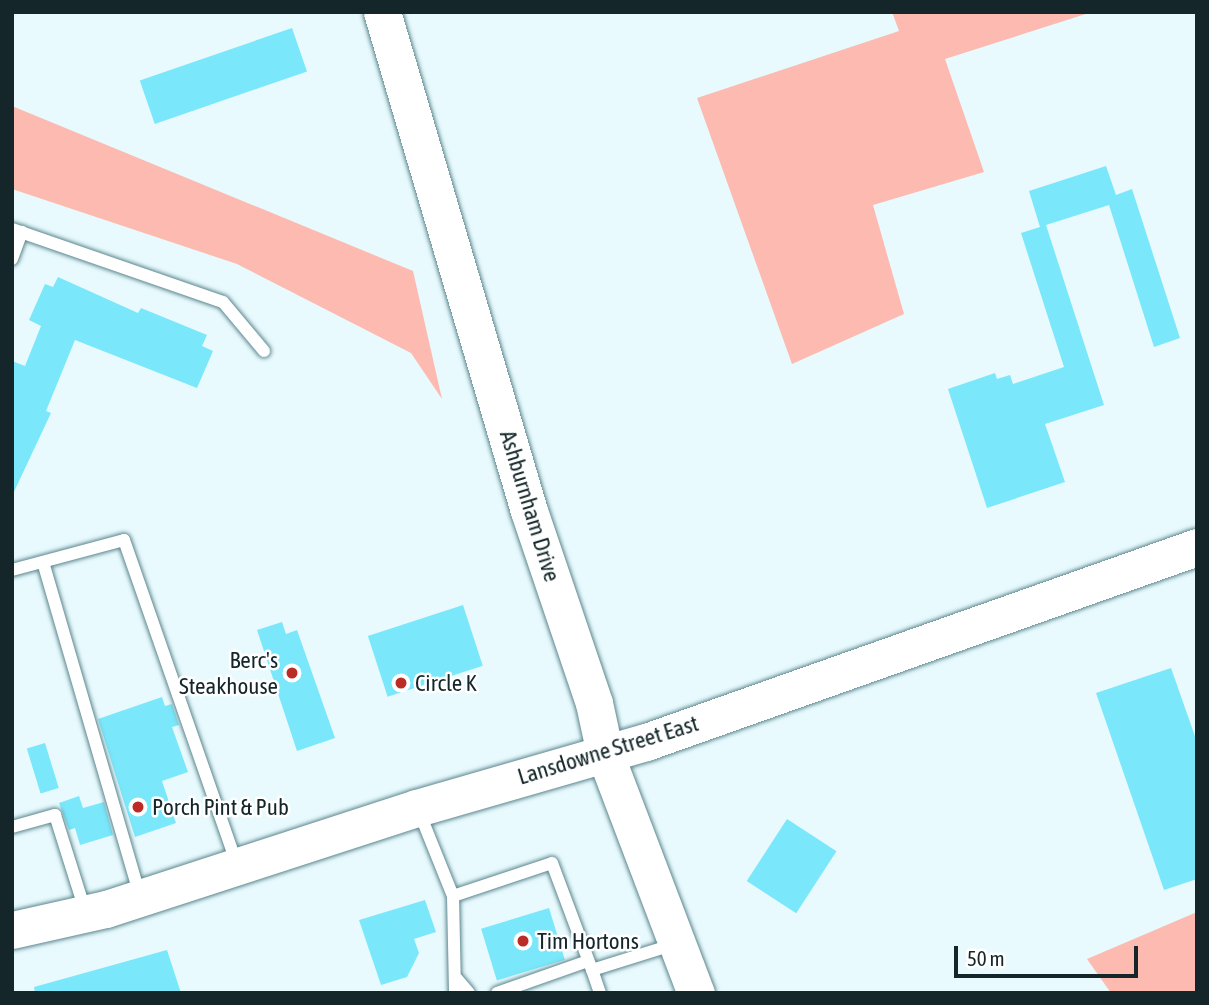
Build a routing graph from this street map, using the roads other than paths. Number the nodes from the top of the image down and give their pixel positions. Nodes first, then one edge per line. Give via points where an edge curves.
1 (382, 12) edge
2 (17, 231) edge
3 (12, 259) edge
4 (264, 351) dead end
5 (1197, 547) edge
6 (43, 562) junction
7 (12, 570) edge
8 (605, 754) junction
9 (417, 808) junction
10 (12, 827) edge
11 (238, 869) junction
12 (453, 895) junction
13 (141, 898) junction
14 (86, 915) junction
15 (13, 927) edge
16 (675, 943) junction
17 (590, 965) junction
18 (457, 979) junction
19 (455, 993) edge
20 (468, 993) edge
21 (497, 993) edge
22 (600, 993) edge
23 (696, 993) edge

1 - 8 main road, Ashburnham Drive via 529,511 594,703
2 - 3 lane
2 - 4 lane via 223,302
5 - 8 main road, Lansdowne Street East
6 - 7 lane
6 - 11 lane via 124,540
6 - 13 lane
8 - 9 main road, Lansdowne Street East
8 - 16 main road, Ashburnham Drive
9 - 11 main road, Lansdowne Street East
9 - 12 lane
10 - 14 lane via 55,815
11 - 13 main road, Lansdowne Street East
12 - 17 lane via 552,863
12 - 18 lane
13 - 14 main road, Lansdowne Street East
14 - 15 main road, Lansdowne Street East
16 - 17 lane
16 - 23 main road, Ashburnham Drive
17 - 21 lane
17 - 22 lane
18 - 19 lane
18 - 20 lane

